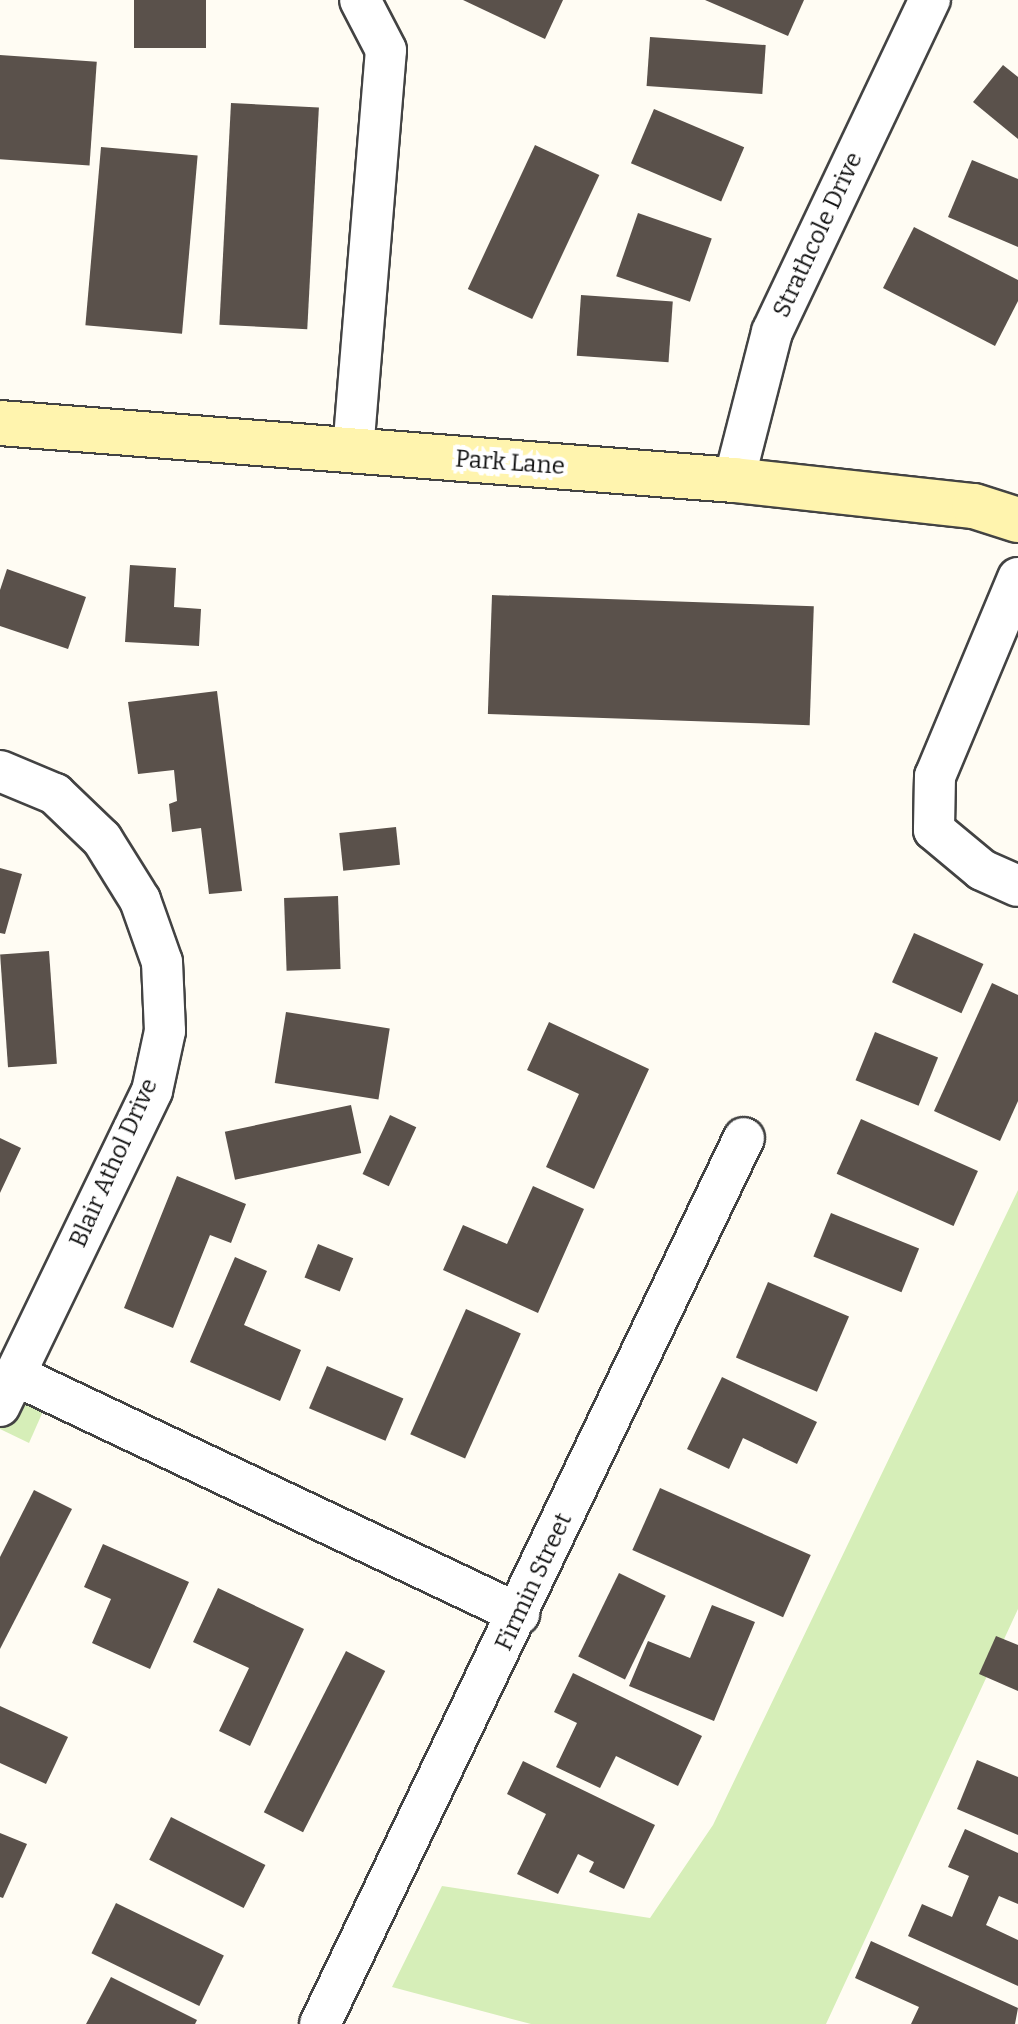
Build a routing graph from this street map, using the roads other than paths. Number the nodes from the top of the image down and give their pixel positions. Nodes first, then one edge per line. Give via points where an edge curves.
1 (360, 0) edge
2 (930, 0) edge
3 (0, 423) edge
4 (353, 451) junction
5 (734, 480) junction
6 (1018, 520) edge
7 (1018, 578) edge
8 (0, 771) edge
9 (1018, 886) edge
10 (744, 1138) dead end
11 (8, 1390) edge
12 (519, 1614) junction
13 (320, 2024) edge

1 - 4 street via 386,50
2 - 5 street, Strathcole Drive via 772,332
3 - 4 street, Park Lane
4 - 5 street, Park Lane
5 - 6 street, Park Lane via 974,506
7 - 9 street via 935,776 934,830 982,870
8 - 11 street, Blair Athol Drive via 55,794 102,839 140,900 162,962 165,1031 152,1091
10 - 12 street, Firmin Street
11 - 12 street, Blair Athol Drive
12 - 13 street, Firmin Street

